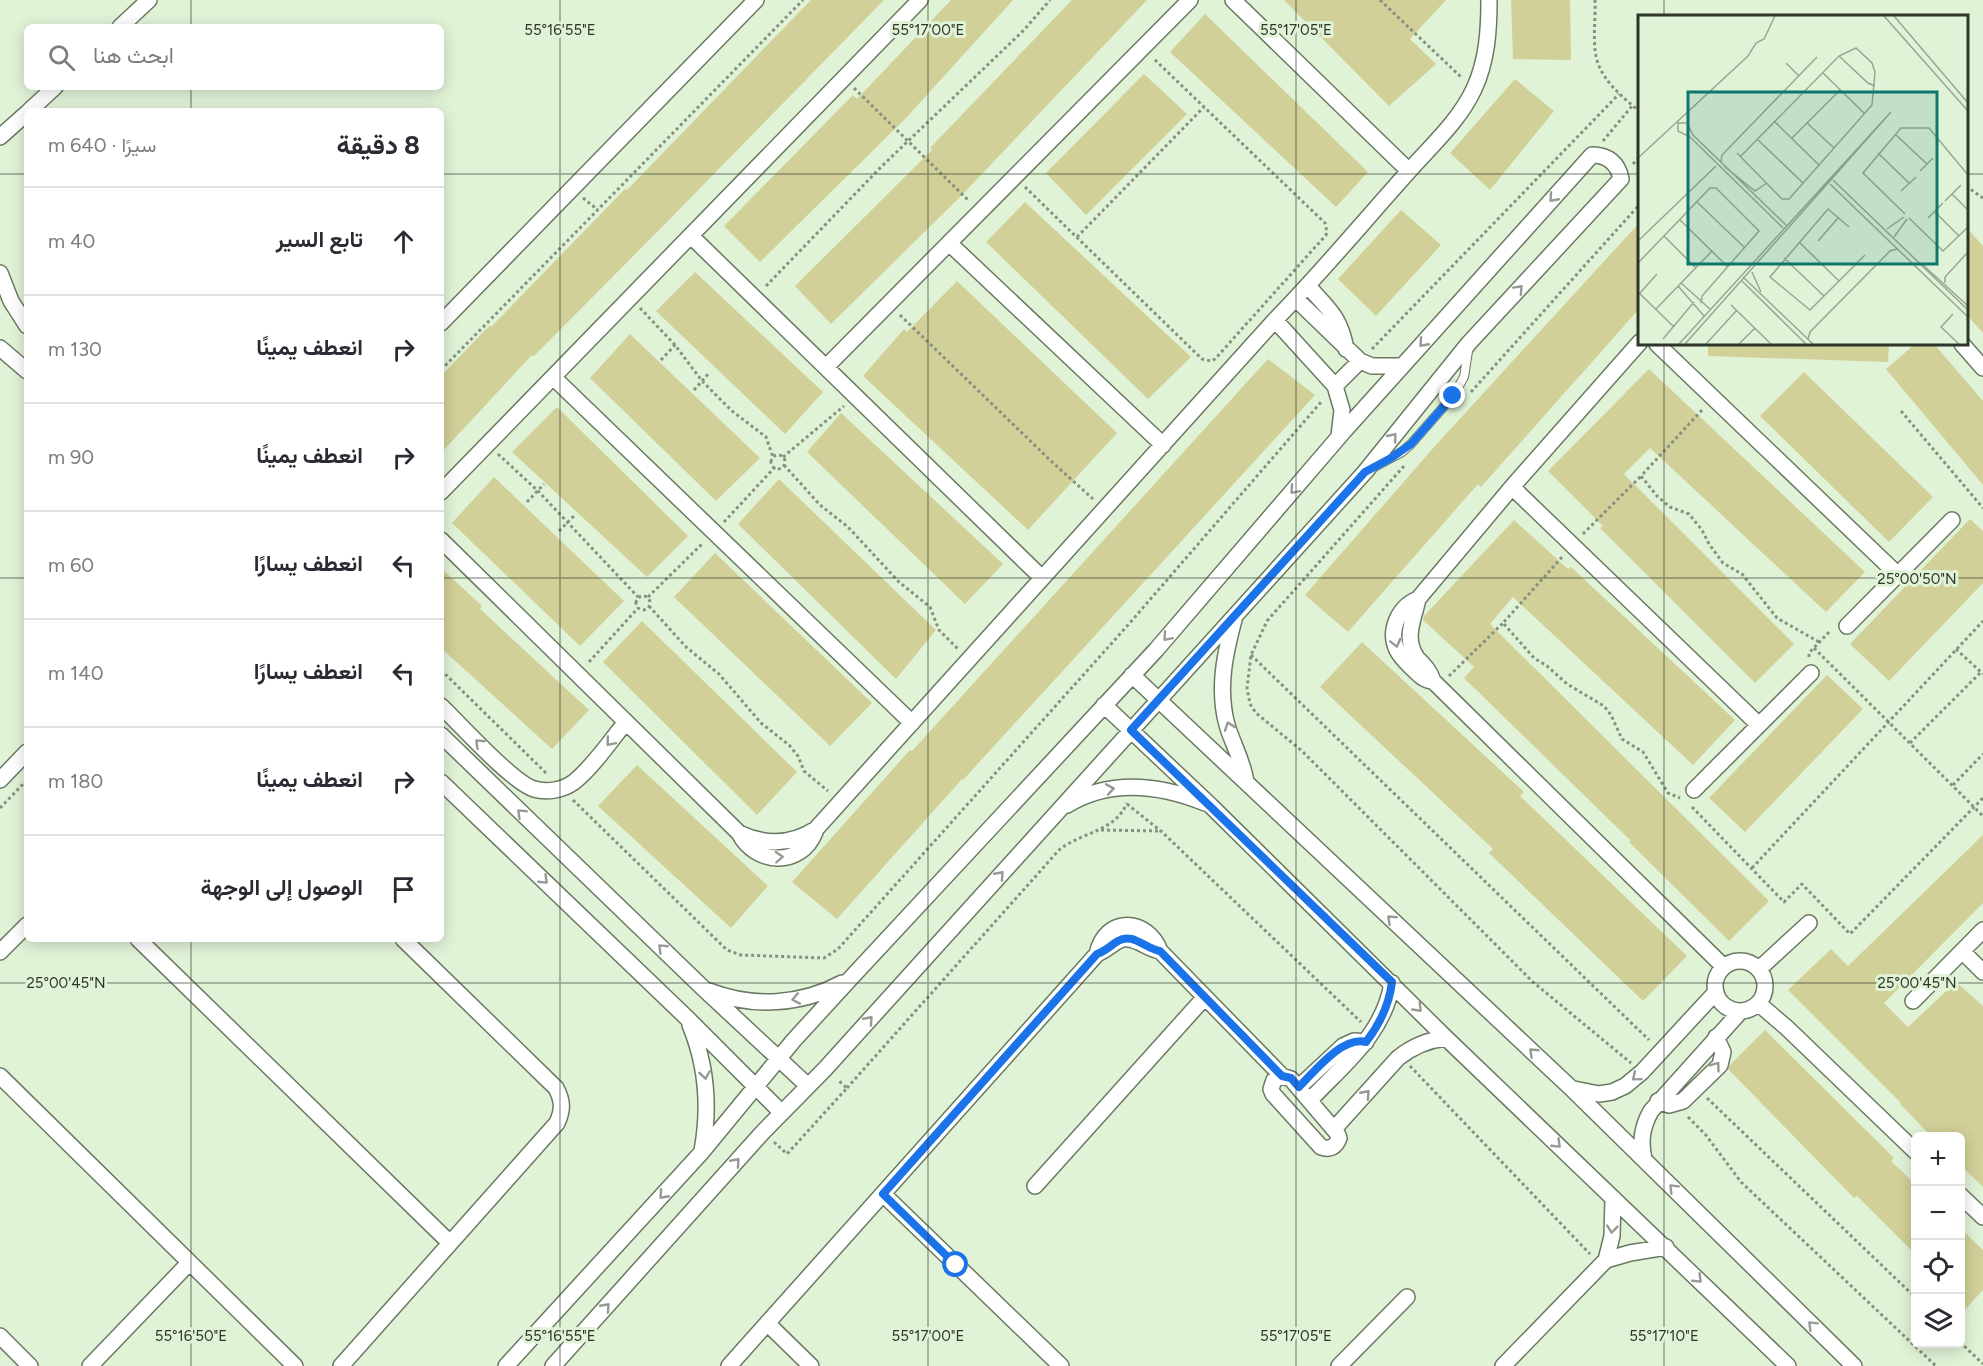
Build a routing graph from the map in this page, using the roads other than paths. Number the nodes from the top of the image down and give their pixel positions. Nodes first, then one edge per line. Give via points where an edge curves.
1 (149, 0) edge
2 (756, 0) edge
3 (920, 0) edge
4 (1190, 0) edge
5 (1233, 0) edge
6 (1489, 0) edge
7 (123, 24) edge
8 (52, 90) edge
9 (32, 108) edge
10 (24, 116) edge
11 (0, 137) edge
12 (1409, 171) junction
13 (691, 236) junction
14 (949, 243) junction
15 (0, 273) edge
16 (1308, 286) junction
17 (1296, 299) junction
18 (444, 320) edge
19 (1275, 320) junction
20 (24, 321) edge
21 (1638, 344) edge
22 (1658, 345) edge
23 (1963, 345) edge
24 (0, 348) edge
25 (1346, 349) junction
26 (1360, 361) junction
27 (1402, 366) junction
28 (826, 367) junction
29 (24, 368) edge
30 (1983, 368) edge
31 (553, 377) junction
32 (1335, 386) junction
33 (1339, 438) junction
34 (1162, 445) junction
35 (1512, 487) junction
36 (444, 489) edge
37 (1952, 520) dead end
38 (444, 543) edge
39 (1898, 575) junction
40 (1042, 578) junction
41 (1235, 614) junction
42 (1847, 626) road end
43 (1811, 673) road end
44 (1132, 675) junction
45 (1158, 700) junction
46 (1104, 705) junction
47 (444, 709) edge
48 (626, 722) junction
49 (912, 723) junction
50 (1759, 725) junction
51 (1131, 730) junction
52 (444, 738) edge
53 (24, 755) edge
54 (0, 780) edge
55 (1245, 782) junction
56 (444, 785) edge
57 (1694, 790) dead end
58 (1211, 806) junction
59 (1056, 812) junction
60 (1809, 923) dead end
61 (24, 927) edge
62 (1983, 930) edge
63 (141, 942) edge
64 (406, 942) edge
65 (1962, 951) junction
66 (0, 952) edge
67 (1724, 966) junction
68 (1759, 969) junction
69 (1983, 972) edge
70 (850, 979) junction
71 (1392, 982) junction
72 (704, 989) junction
73 (1715, 993) junction
74 (1205, 997) junction
75 (1913, 1000) dead end
76 (1759, 1004) junction
77 (1740, 1012) junction
78 (688, 1019) junction
79 (1716, 1037) junction
80 (1446, 1038) junction
81 (1366, 1042) junction
82 (779, 1058) junction
83 (0, 1076) edge
84 (1282, 1076) junction
85 (808, 1086) junction
86 (756, 1087) junction
87 (1299, 1087) junction
88 (1572, 1089) junction
89 (1310, 1100) junction
90 (1658, 1101) junction
91 (782, 1113) junction
92 (1334, 1129) junction
93 (1911, 1147) edge
94 (701, 1153) junction
95 (1644, 1159) junction
96 (1035, 1186) dead end
97 (883, 1194) junction
98 (1613, 1198) junction
99 (1965, 1200) edge
100 (1983, 1216) edge
101 (450, 1243) junction
102 (1666, 1247) junction
103 (1606, 1260) junction
104 (189, 1263) junction
105 (1407, 1297) dead end
106 (767, 1323) junction
107 (0, 1336) edge
108 (30, 1366) edge
109 (90, 1366) edge
110 (295, 1366) edge
111 (341, 1366) edge
112 (506, 1366) edge
113 (553, 1366) edge
114 (729, 1366) edge
115 (811, 1366) edge
116 (1061, 1366) edge
117 (1339, 1366) edge
118 (1503, 1366) edge
119 (1788, 1366) edge
120 (1854, 1366) edge

1 - 7 street
2 - 18 street
3 - 13 street
4 - 14 street
5 - 12 street
6 - 12 street via 1486,49 1474,89 1456,118
8 - 9 street
10 - 11 street
12 - 16 street
13 - 28 street
13 - 31 street
14 - 28 street
14 - 34 street
15 - 20 street
16 - 17 street
16 - 25 street via 1337,319
17 - 19 street
17 - 25 street
19 - 32 street
19 - 34 street
21 - 35 street
22 - 39 street
23 - 30 street
24 - 29 street
25 - 26 street
26 - 27 street via 1372,366
26 - 32 street
27 - 33 street
41 -> 27 street via 1365,472 1469,343 1621,179 1612,161 1592,154
28 - 40 street
31 - 36 street
31 - 49 street
32 - 33 street via 1342,410
33 -> 44 street
34 - 40 street
35 - 50 street
35 - 67 street via 1418,599 1410,625 1415,655 1435,684
37 - 39 street
38 - 48 street
39 - 42 street
40 - 49 street
41 - 45 street
55 -> 41 street via 1222,694 1223,664
43 - 50 street
44 - 45 street
44 - 46 street
45 - 51 street
45 - 55 street
46 - 51 street
46 - 70 street
48 -> 47 street via 572,784 542,790 517,779
48 - 49 street via 739,833 761,841 784,842 816,829
50 - 57 street
51 - 58 street
51 - 59 street
72 -> 52 street
53 - 54 street
88 -> 55 street
56 -> 78 street
59 -> 58 street via 1083,797 1129,787 1171,792
58 - 71 street
85 -> 59 street
60 - 68 street
61 - 66 street
62 - 65 street
63 - 101 street
64 - 101 street via 556,1088 562,1105 557,1123
65 - 69 street
65 - 75 street
67 - 68 street via 1742,961
67 - 73 street via 1718,974
68 - 76 street via 1766,986
70 -> 72 street via 814,995 775,1002 739,1000
70 - 82 street
71 -> 80 street
71 - 81 street via 1382,1019
72 - 82 street
73 - 77 street via 1720,1003
73 -> 88 street via 1625,1086 1599,1094
74 - 84 street
74 - 96 street
74 - 97 street via 1160,951 1136,940 1124,938 1097,954
76 - 77 street
76 - 93 street
77 - 79 street
78 - 86 street
78 -> 94 street via 697,1040 706,1085
79 - 90 street
90 -> 79 street via 1676,1104 1689,1097 1720,1065 1723,1052
92 -> 80 street via 1398,1058 1420,1043
80 -> 98 street
81 - 87 street via 1342,1046
81 - 89 street
82 - 85 street
82 - 86 street
83 - 104 street
84 - 87 street via 1291,1078
84 - 92 street via 1274,1080 1273,1094 1321,1147 1330,1148 1338,1142
85 - 91 street
86 - 91 street
86 - 94 street
87 - 89 street
88 - 95 street
89 - 92 street
90 - 95 street via 1644,1122
113 -> 91 street
94 -> 112 street
120 -> 95 street
97 - 106 street
97 - 116 street
98 - 102 street
98 -> 103 street via 1612,1236
99 - 100 street
101 - 111 street
102 - 103 street
102 -> 119 street
103 - 118 street
104 - 109 street
104 - 110 street
105 - 117 street
106 - 114 street
106 - 115 street
107 - 108 street

